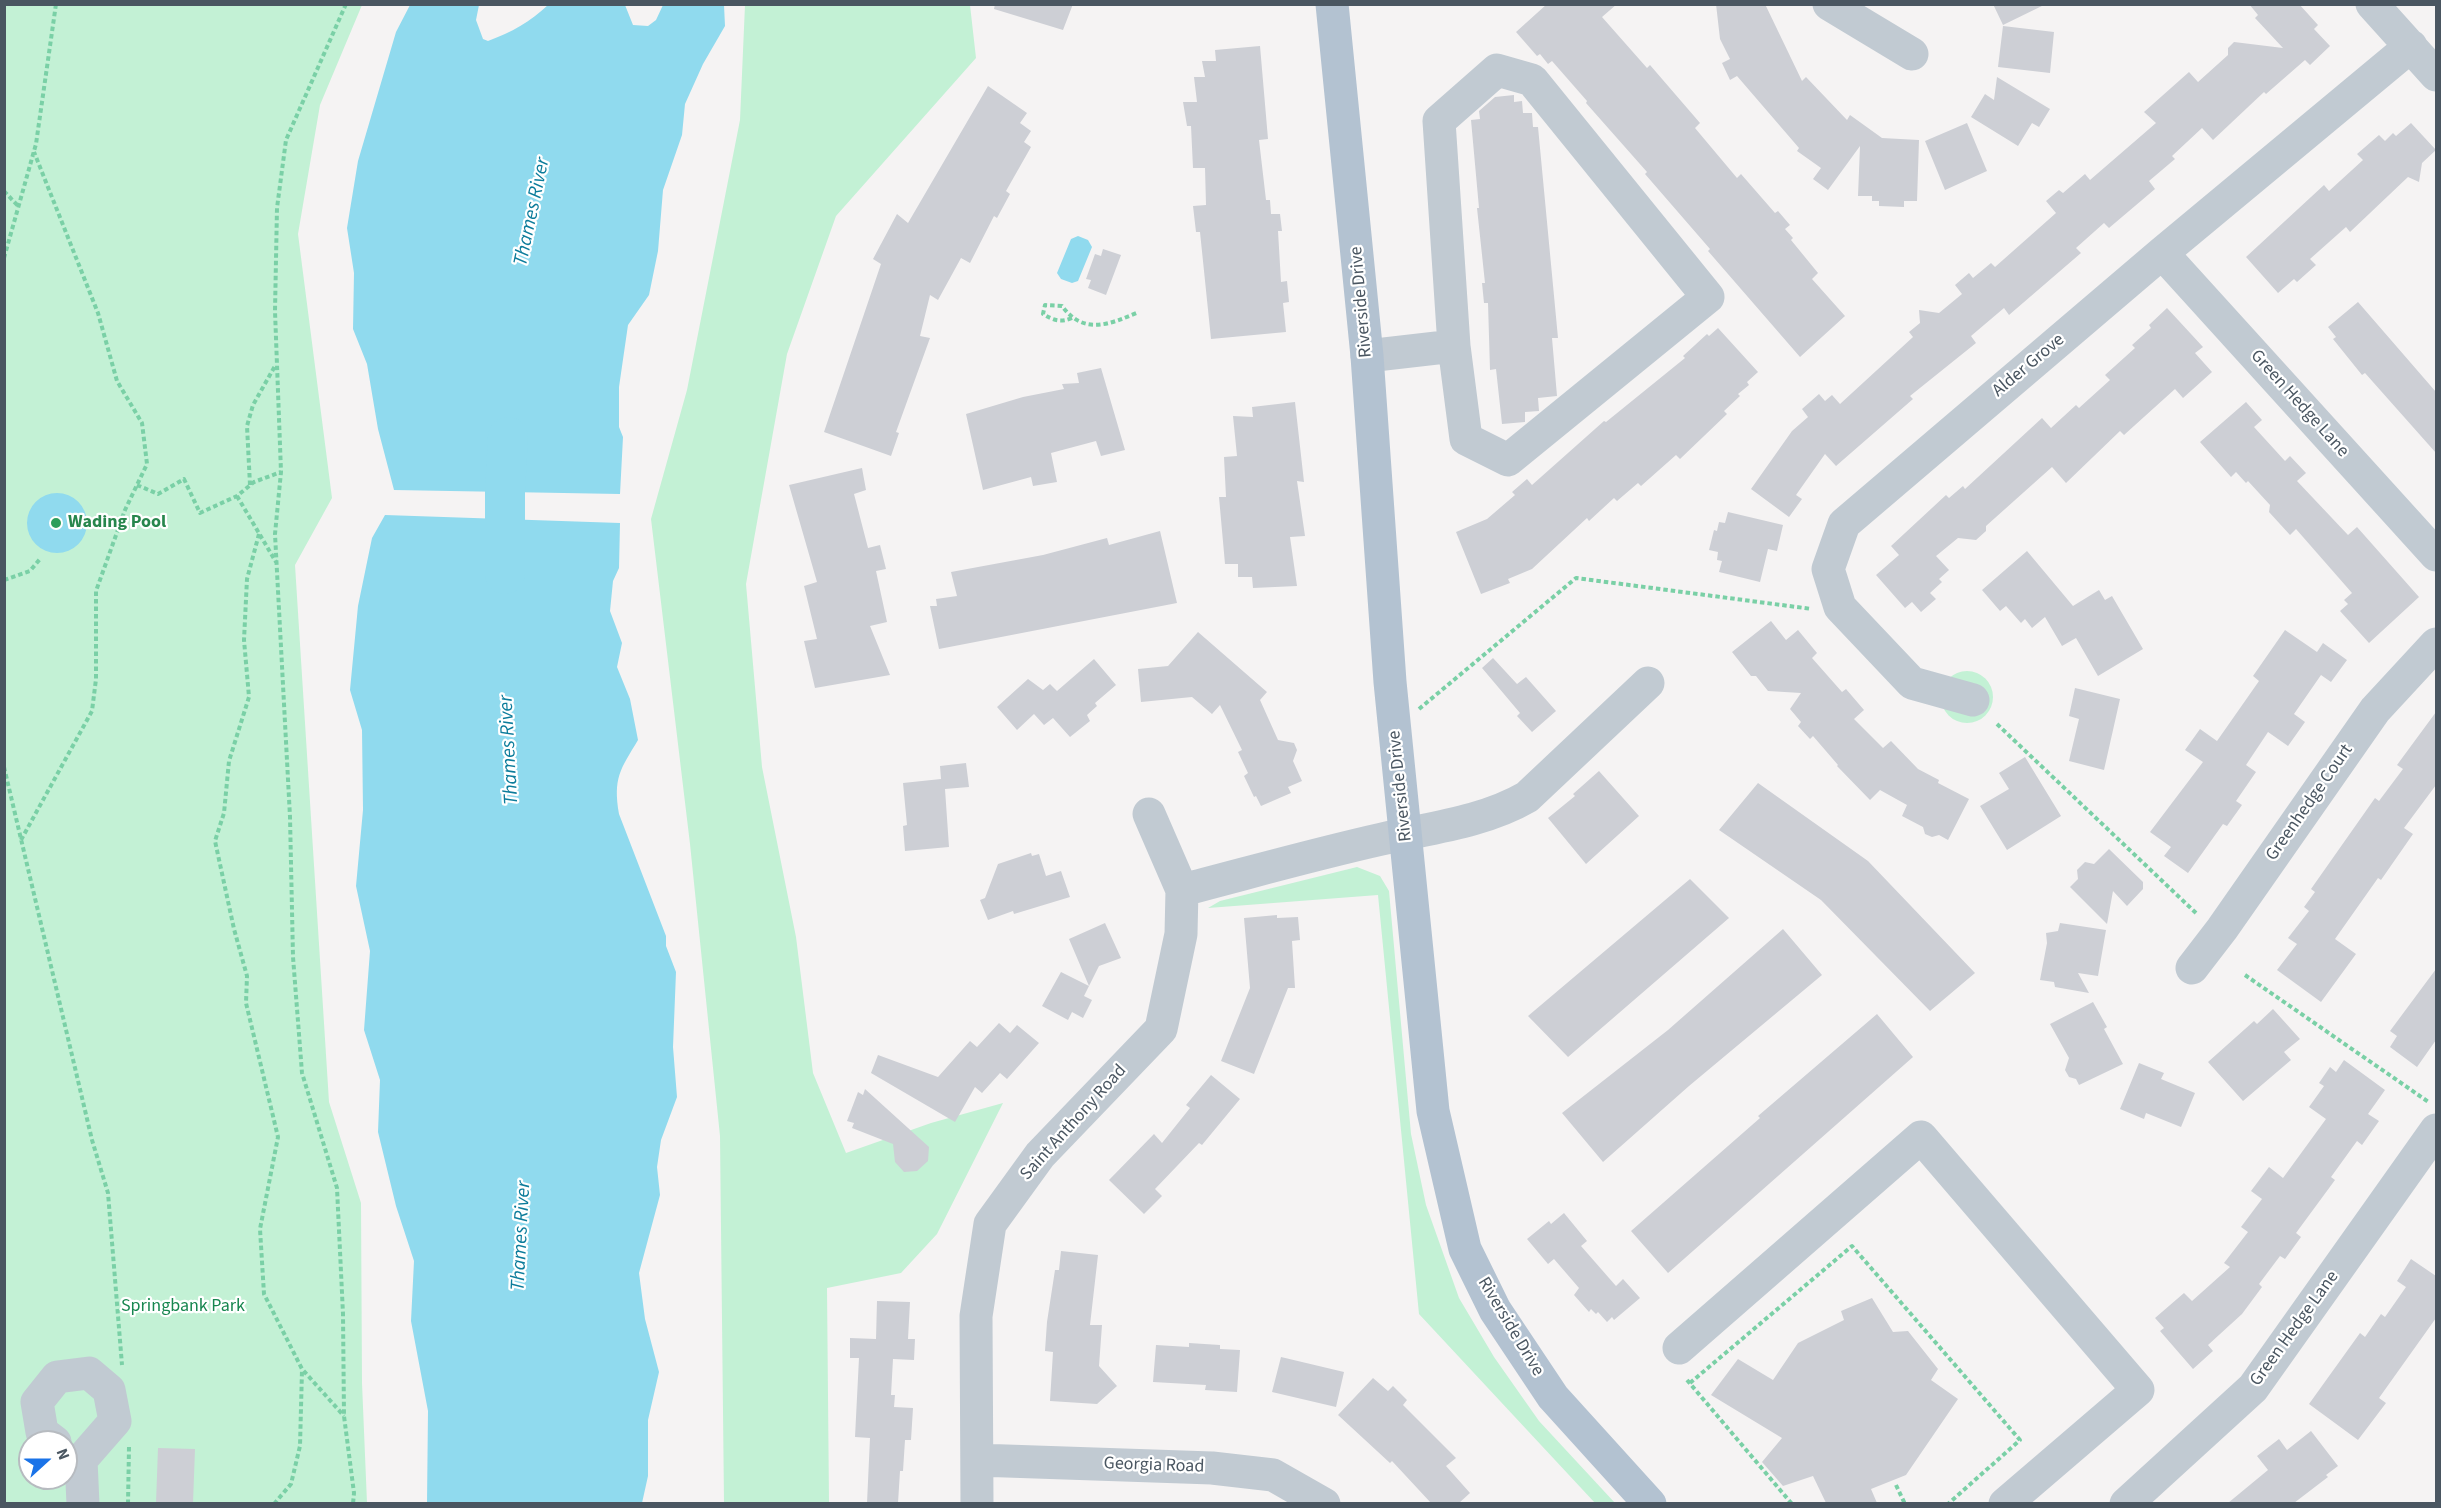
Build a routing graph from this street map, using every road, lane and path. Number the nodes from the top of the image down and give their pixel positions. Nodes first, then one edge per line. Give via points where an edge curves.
1 (54, 4) edge
2 (346, 4) edge
3 (1332, 4) edge
4 (1829, 4) edge
5 (2372, 4) edge
6 (2411, 46) junction
7 (1912, 54) dead end
8 (2436, 75) edge
9 (34, 152) junction
10 (4, 191) edge
11 (18, 207) junction
12 (2162, 253) junction
13 (4, 258) edge
14 (1139, 312) dead end
15 (1072, 318) junction
16 (1454, 346) junction
17 (1367, 356) junction
18 (276, 365) junction
19 (281, 472) junction
20 (137, 485) junction
21 (250, 485) junction
22 (237, 496) junction
23 (259, 534) junction
24 (2436, 555) edge
25 (40, 559) dead end
26 (277, 565) junction
27 (4, 580) edge
28 (1840, 608) junction
29 (2436, 644) edge
30 (1648, 682) dead end
31 (1973, 700) dead end
32 (1394, 717) junction
33 (1997, 724) dead end
34 (4, 767) edge
35 (1149, 814) dead end
36 (1406, 834) junction
37 (21, 841) junction
38 (1182, 890) junction
39 (2197, 914) dead end
40 (2192, 968) dead end
41 (2245, 975) dead end
42 (2433, 1117) edge
43 (1679, 1348) dead end
44 (123, 1368) dead end
45 (302, 1369) junction
46 (344, 1416) junction
47 (42, 1430) edge
48 (129, 1445) dead end
49 (78, 1453) edge
50 (977, 1460) junction
51 (78, 1477) edge
52 (1896, 1485) dead end
53 (83, 1503) edge
54 (128, 1503) edge
55 (274, 1503) edge
56 (353, 1503) edge
57 (977, 1503) edge
58 (1324, 1503) edge
59 (1650, 1503) edge
60 (1792, 1503) edge
61 (1905, 1503) edge
62 (1948, 1503) edge
63 (2005, 1503) edge
64 (2126, 1503) edge

1 - 9 path
2 - 18 path via 286,140 277,208
3 - 17 main road, Riverside Drive
4 - 7 street
5 - 6 street
6 - 8 street
6 - 12 street, Alder Grove
9 - 11 path
9 - 20 path via 98,313 117,381 142,423 147,464
10 - 11 path
11 - 13 path
12 - 24 street, Green Hedge Lane
12 - 28 street, Alder Grove via 1844,524 1828,569
14 - 15 path via 1098,325
15 - 15 path via 1062,306 1043,308 1043,314 1053,320
16 - 16 street via 1439,121 1497,70 1532,80 1708,297 1508,460 1466,439
16 - 17 street
17 - 32 main road, Riverside Drive
18 - 19 path
18 - 21 path via 253,405 247,426
19 - 21 path
19 - 26 path
20 - 22 path via 158,494 184,479 200,513
20 - 37 path via 96,591 92,711
21 - 22 path
22 - 23 path
23 - 26 path
23 - 45 path via 247,579 244,640 249,697 229,761 224,813 215,842 247,976 246,1003 278,1137 260,1229 264,1294
25 - 27 path via 30,571
26 - 46 path via 290,817 292,957 302,1073 337,1188
28 - 31 street, Alder Grove via 1912,682
28 - 32 path via 1816,609 1576,578 1414,714
29 - 40 street, Greenhedge Court via 2375,710
30 - 36 street via 1527,797 1510,807
32 - 36 main road, Riverside Drive
33 - 39 path
34 - 37 path
35 - 38 street, Saint Anthony Road
36 - 38 street
36 - 59 main road, Riverside Drive via 1433,1111 1465,1249 1495,1310 1553,1397
37 - 44 path via 108,1193
38 - 50 street, Saint Anthony Road via 1181,934 1161,1029 1040,1155 990,1224 976,1316
41 - 42 path
42 - 64 street, Green Hedge Lane via 2253,1388
43 - 63 street via 1921,1137 2138,1390
45 - 46 path
45 - 55 path via 300,1446 291,1484
46 - 56 path
47 - 49 street via 37,1402 57,1377 90,1372 109,1390 115,1421
48 - 54 path
50 - 57 street, Saint Anthony Road
50 - 58 street, Georgia Road via 1212,1468 1273,1475
51 - 53 street
52 - 61 path
60 - 62 path via 1688,1381 1852,1245 2020,1440

